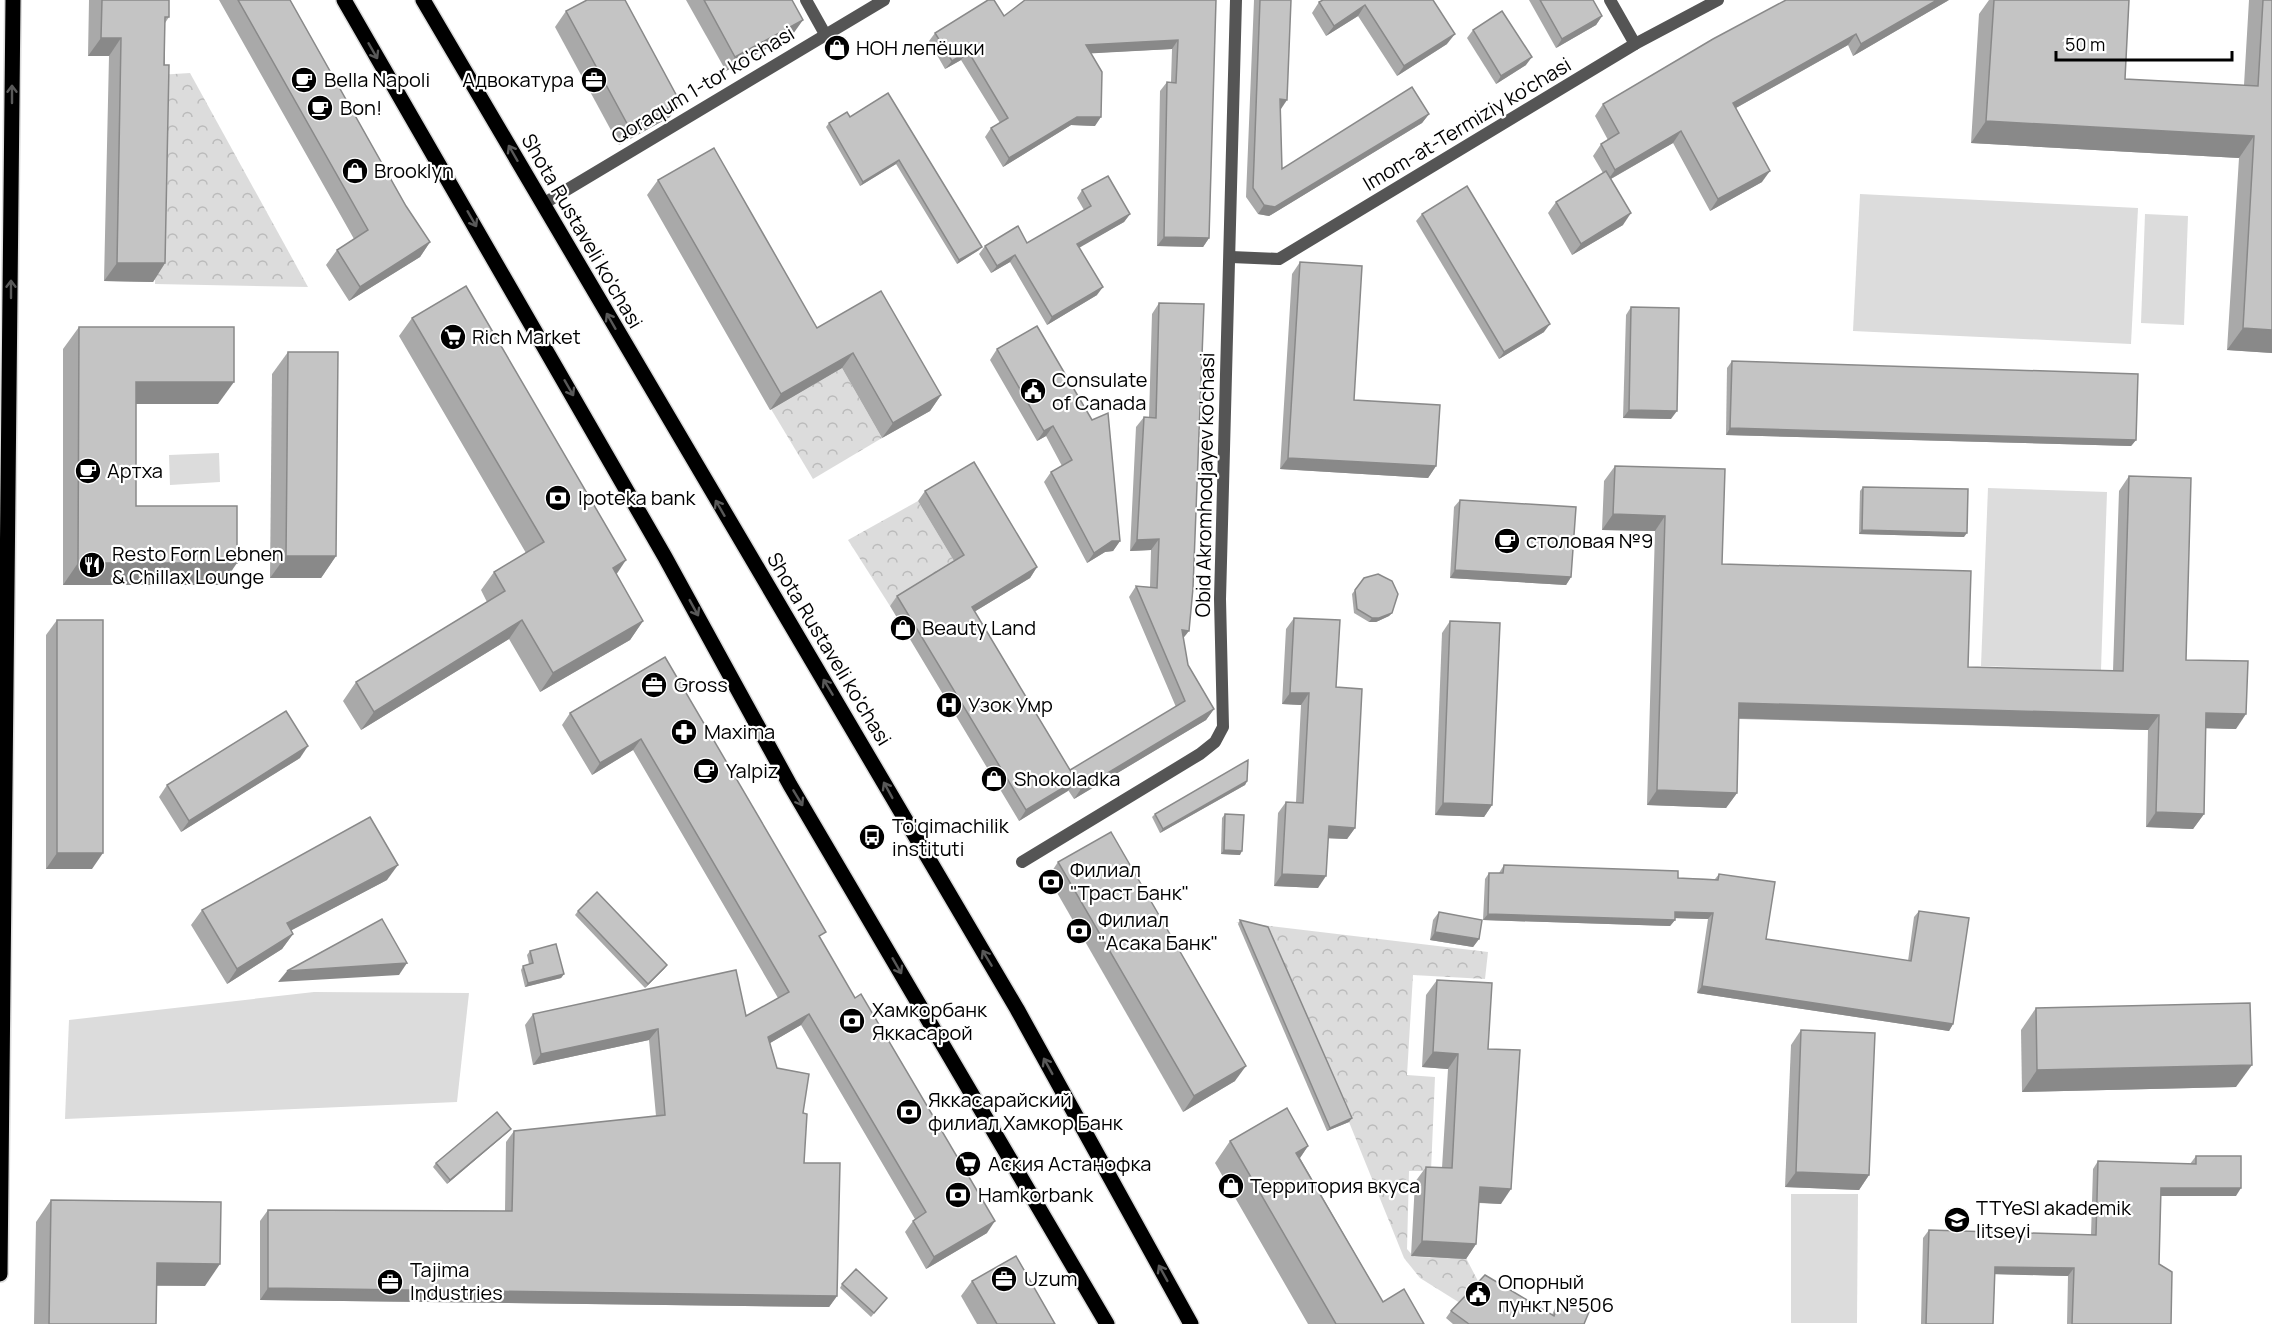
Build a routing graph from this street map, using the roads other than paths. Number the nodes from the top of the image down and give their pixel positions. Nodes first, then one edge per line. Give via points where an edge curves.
1 (13, 0) edge
2 (344, 0) edge
3 (423, 0) edge
4 (806, 0) edge
5 (884, 0) edge
6 (1236, 0) edge
7 (1610, 0) edge
8 (1718, 0) edge
9 (825, 34) junction
10 (1635, 44) junction
11 (543, 204) junction
12 (1231, 257) junction
13 (1022, 862) dead end
14 (0, 1274) edge
15 (1107, 1324) edge
16 (1191, 1324) edge

14 -> 1 main road
2 -> 15 main road via 659,547 790,785
11 -> 3 main road, Shota Rustaveli ko'chasi
4 - 9 street
5 - 9 street, Qoraqum 1-tor ko'chasi
6 - 12 street, Obid Akromhodjayev ko'chasi
7 - 10 street
8 - 10 street, Imom-at-Termiziy ko'chasi
9 - 11 street, Qoraqum 1-tor ko'chasi
10 - 12 street, Imom-at-Termiziy ko'chasi via 1279,260
16 -> 11 main road, Shota Rustaveli ko'chasi via 1017,1009
12 - 13 street, Obid Akromhodjayev ko'chasi via 1220,599 1223,727 1215,742 1200,754

